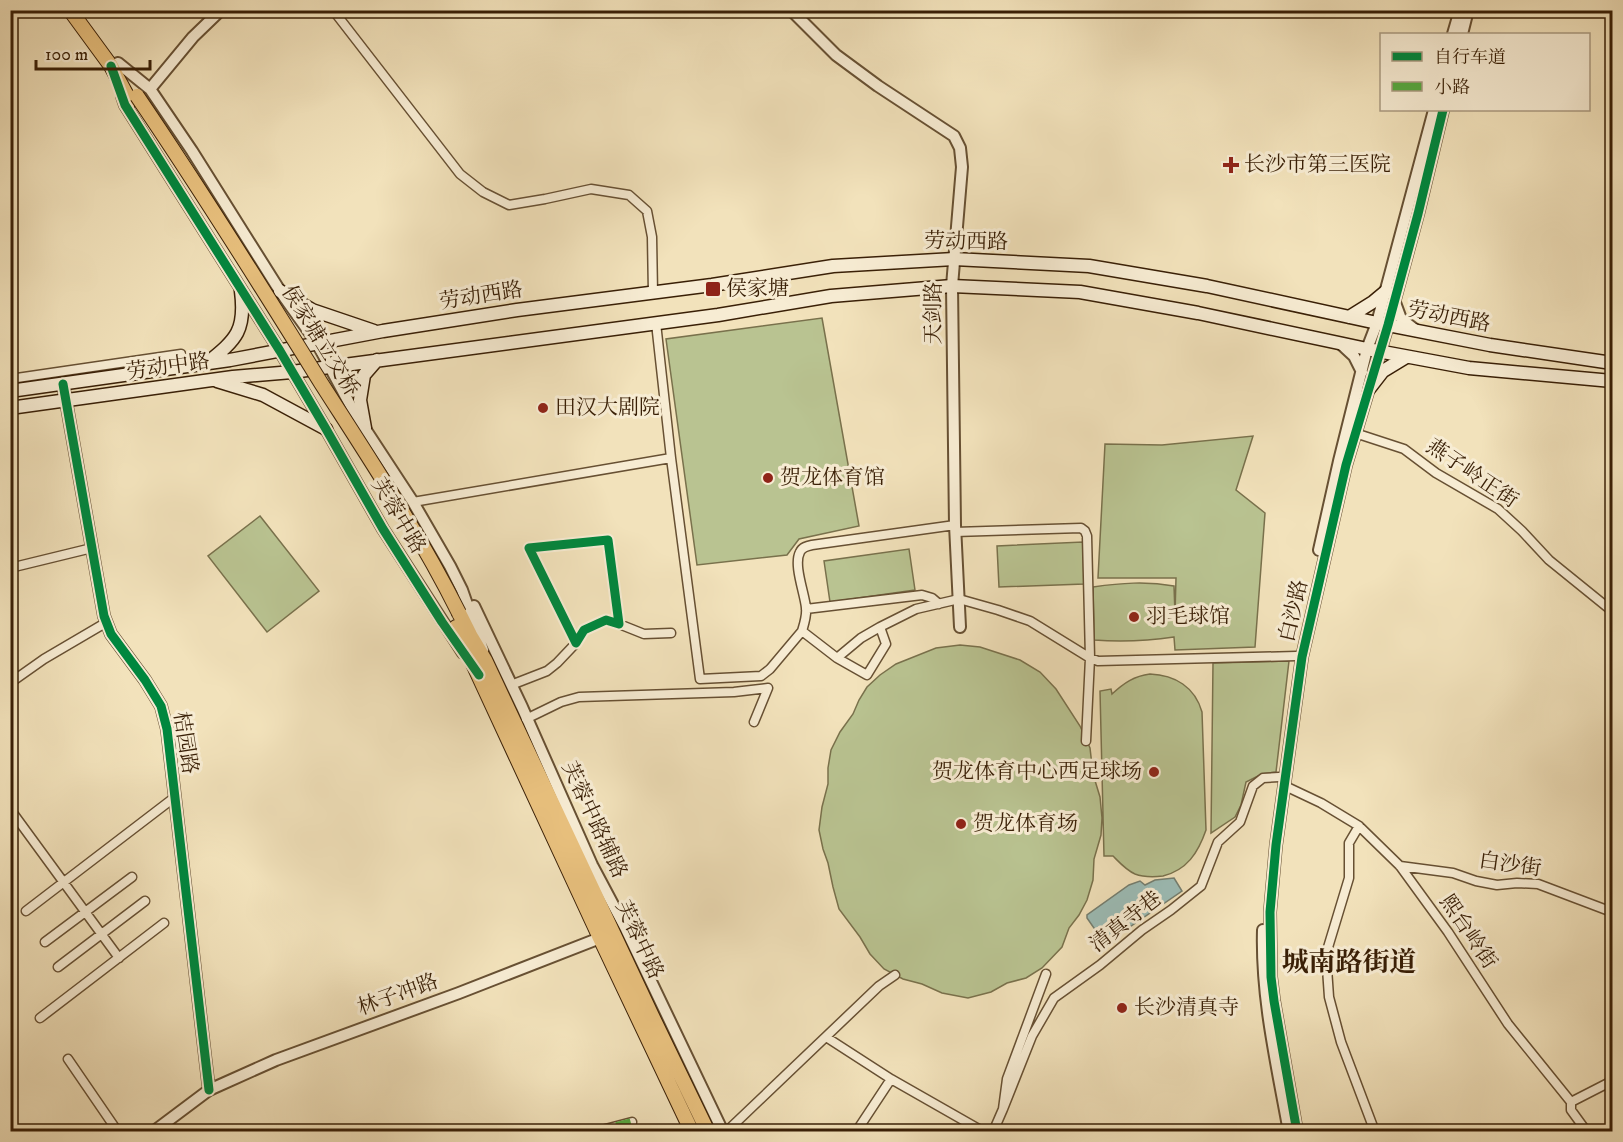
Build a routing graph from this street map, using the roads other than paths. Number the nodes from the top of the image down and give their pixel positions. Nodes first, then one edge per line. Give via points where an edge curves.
1 (70, 10) edge
2 (81, 10) edge
3 (221, 10) edge
4 (333, 10) edge
5 (791, 10) edge
6 (1460, 10) edge
7 (1468, 10) edge
8 (1454, 33) edge
9 (1462, 33) edge
10 (115, 65) junction
11 (150, 89) junction
12 (1434, 111) edge
13 (1443, 111) edge
14 (954, 259) junction
15 (952, 286) junction
16 (241, 291) junction
17 (280, 291) junction
18 (653, 293) junction
19 (1390, 296) junction
20 (1349, 317) junction
21 (656, 323) junction
22 (1382, 324) junction
23 (1417, 331) junction
24 (378, 332) junction
25 (317, 343) junction
26 (1341, 344) junction
27 (1373, 350) junction
28 (280, 351) junction
29 (181, 354) dead end
30 (1406, 357) junction
31 (376, 360) junction
32 (207, 363) junction
33 (1612, 363) edge
34 (330, 366) junction
35 (292, 372) junction
36 (1362, 372) junction
37 (10, 379) edge
38 (213, 380) junction
39 (1612, 381) edge
40 (63, 384) junction
41 (1369, 389) junction
42 (10, 391) edge
43 (66, 401) junction
44 (10, 408) edge
45 (365, 428) junction
46 (326, 429) junction
47 (1355, 433) junction
48 (671, 458) junction
49 (413, 502) junction
50 (955, 529) junction
51 (92, 548) junction
52 (10, 568) edge
53 (462, 590) junction
54 (959, 599) junction
55 (939, 604) junction
56 (806, 609) junction
57 (1612, 611) edge
58 (455, 615) junction
59 (107, 622) junction
60 (619, 624) junction
61 (880, 627) junction
62 (960, 627) dead end
63 (801, 631) junction
64 (671, 633) dead end
65 (576, 643) junction
66 (1296, 656) junction
67 (837, 658) junction
68 (1090, 658) junction
69 (486, 660) junction
70 (479, 675) junction
71 (10, 683) edge
72 (512, 685) junction
73 (526, 719) junction
74 (754, 722) dead end
75 (1086, 741) dead end
76 (1282, 782) junction
77 (175, 797) junction
78 (10, 809) edge
79 (1359, 826) junction
80 (1400, 866) junction
81 (132, 877) dead end
82 (64, 882) junction
83 (145, 901) dead end
84 (26, 911) dead end
85 (86, 911) junction
86 (1612, 912) edge
87 (164, 923) dead end
88 (102, 934) junction
89 (600, 938) junction
90 (45, 942) dead end
91 (119, 957) junction
92 (58, 968) dead end
93 (1046, 974) dead end
94 (895, 975) dead end
95 (40, 1018) dead end
96 (826, 1037) junction
97 (68, 1059) dead end
98 (891, 1078) junction
99 (1612, 1081) edge
100 (209, 1090) junction
101 (1571, 1102) junction
102 (1003, 1108) junction
103 (632, 1122) dead end
104 (118, 1131) edge
105 (153, 1131) edge
106 (594, 1131) edge
107 (692, 1131) edge
108 (708, 1131) edge
109 (724, 1131) edge
110 (856, 1131) edge
111 (984, 1131) edge
112 (993, 1131) edge
113 (1289, 1131) edge
114 (1298, 1131) edge
115 (1375, 1131) edge
116 (1587, 1131) edge

1 - 10 main road
2 - 10 main road
3 - 11 street
4 - 18 street via 460,174 483,192 509,205 591,189 629,195 647,212 652,237
5 - 14 street, 天剑路 via 836,55 954,136 962,167
6 - 8 street
7 - 9 street
10 - 11 street, 芙蓉中路
10 - 16 street via 125,105
10 - 58 main road, 侯家塘立交桥
11 - 17 street, 芙蓉中路
12 - 19 street, 白沙路
13 - 19 street, 白沙路 via 1418,214
14 - 15 street, 天剑路
14 - 18 main road, 劳动西路 via 833,266
14 - 20 main road, 劳动西路 via 1089,266 1207,286
15 - 21 main road, 劳动西路 via 831,296
15 - 26 main road, 劳动西路 via 1080,292
15 - 50 street, 天剑路
16 - 28 street
16 - 32 main road via 242,319 236,336
17 - 24 main road via 312,310
17 - 25 street, 芙蓉中路
18 - 24 main road, 劳动西路
19 - 20 main road
19 - 22 street, 白沙路
19 - 23 street via 1401,319
20 - 22 main road, 劳动西路
21 - 31 main road, 劳动西路
21 - 48 street
22 - 23 main road, 劳动西路
22 - 27 street, 白沙路
23 - 33 main road, 劳动西路
24 - 25 main road, 劳动西路
25 - 28 main road, 劳动中路
25 - 34 street, 芙蓉中路
26 - 27 main road, 劳动西路
26 - 36 street via 1354,356
27 - 30 main road, 劳动西路
27 - 36 street, 白沙路
27 - 41 street, 白沙路
28 - 32 main road, 劳动中路
28 - 35 street, 芙蓉中路
29 - 37 street
30 - 39 main road, 劳动西路 via 1469,368
30 - 41 main road via 1383,372
31 - 34 main road, 劳动西路
31 - 45 main road via 364,375 360,400
32 - 40 main road, 劳动中路
34 - 35 main road, 劳动中路
34 - 45 street, 芙蓉中路
35 - 38 main road, 劳动中路
35 - 46 street, 芙蓉中路
36 - 66 street, 白沙路
38 - 43 main road, 劳动中路
38 - 46 main road via 263,395
40 - 42 main road, 劳动中路
40 - 43 street, 桔园路
41 - 47 street, 白沙路
43 - 44 main road, 劳动中路
43 - 51 street, 桔园路
45 - 49 street, 芙蓉中路
46 - 70 street, 芙蓉中路 via 383,529
47 - 57 street, 燕子岭正街 via 1404,449 1436,473 1498,508 1548,560
47 - 76 street, 白沙路 via 1302,657
48 - 49 street
48 - 63 street via 700,679 761,676
49 - 53 street, 芙蓉中路
50 - 54 street, 天剑路
50 - 56 street via 803,548 798,560
50 - 68 street via 1085,531
51 - 52 street
51 - 59 street, 桔园路
53 - 69 street, 芙蓉中路
53 - 72 street, 芙蓉中路辅路 via 477,610
54 - 55 street
54 - 62 street, 天剑路
54 - 68 street via 1030,621
55 - 56 street via 922,595
55 - 61 street via 916,609
56 - 63 street
58 - 69 main road
58 - 70 main road
59 - 71 street
59 - 77 street, 桔园路 via 111,634 161,706
60 - 64 street via 644,634
60 - 65 street via 606,620 584,630
60 - 65 street via 609,540 529,548
61 - 67 street
61 - 67 street via 886,644 867,675
63 - 67 street
65 - 72 street via 547,671
66 - 68 street via 1098,661
66 - 76 street, 白沙路
68 - 75 street
69 - 108 main road, 芙蓉中路
70 - 89 main road, 芙蓉中路
72 - 73 street, 芙蓉中路辅路
73 - 74 street via 579,697 768,688
73 - 109 street, 芙蓉中路辅路 via 592,865
76 - 79 street, 熙台岭街
76 - 102 street, 清真寺巷 via 1263,778 1253,786 1240,822 1218,842 1201,886 1054,998 1032,1036
76 - 113 street, 白沙路 via 1269,843 1263,952 1266,1003
76 - 114 street, 白沙路 via 1270,912 1271,977
77 - 82 street
77 - 100 street, 桔园路
78 - 82 street
79 - 80 street, 熙台岭街
79 - 115 street via 1349,843 1350,878 1326,954 1329,997 1341,1042
80 - 86 street, 白沙街 via 1453,873 1497,885 1538,884
80 - 101 street, 熙台岭街 via 1508,1024
81 - 85 street
82 - 84 street
82 - 85 street
83 - 88 street
85 - 88 street
85 - 90 street
87 - 91 street
88 - 91 street
88 - 92 street
89 - 100 street, 林子冲路 via 276,1060
89 - 107 main road, 芙蓉中路
91 - 95 street
93 - 102 street via 1007,1079
94 - 96 street
96 - 98 street
96 - 109 street
97 - 104 street
98 - 110 street
98 - 111 street
99 - 101 street
100 - 105 street, 林子冲路
101 - 116 street, 熙台岭街 via 1571,1110
102 - 112 street
103 - 106 street

